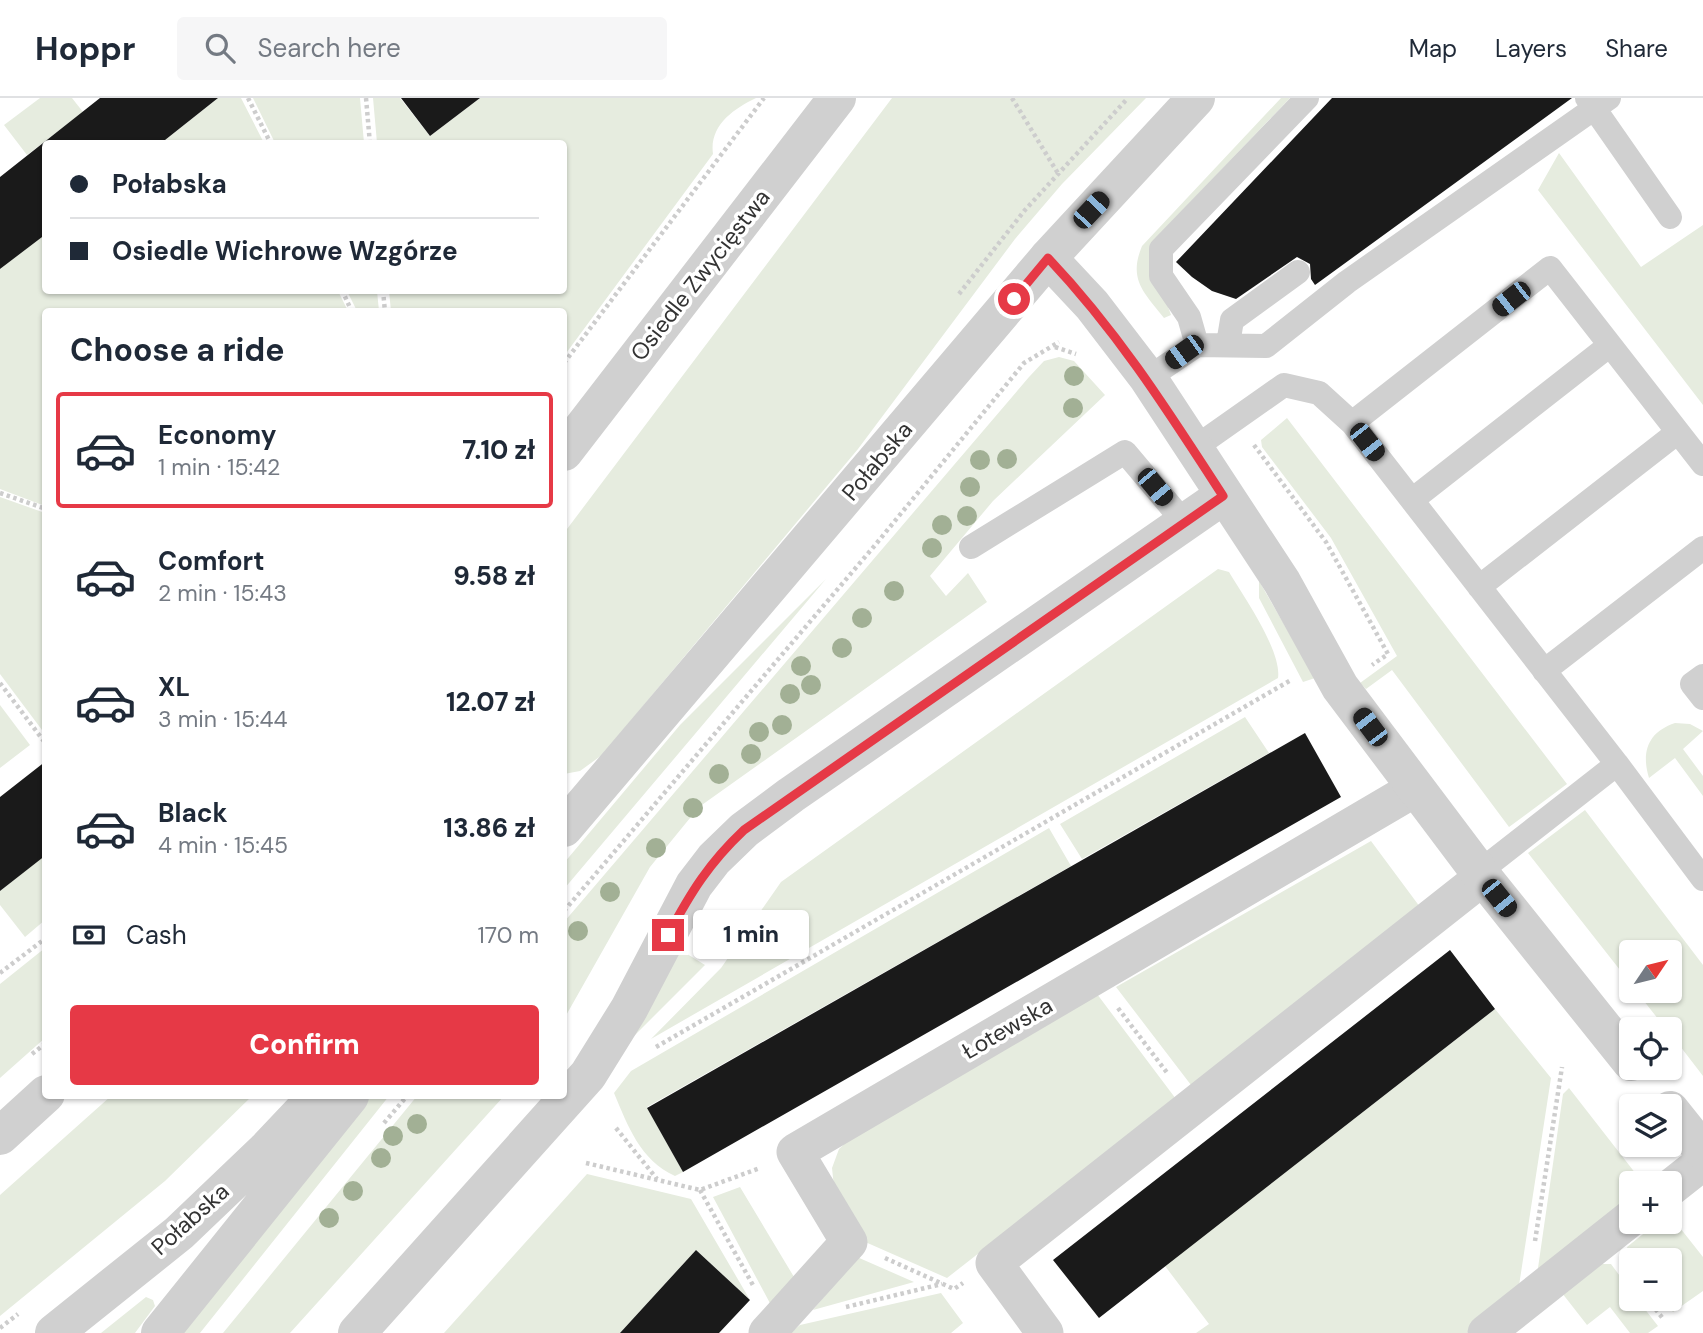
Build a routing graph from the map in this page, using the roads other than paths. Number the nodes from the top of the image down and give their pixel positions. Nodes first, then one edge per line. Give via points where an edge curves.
1 (836, 98) edge
2 (1196, 98) edge
3 (1307, 98) edge
4 (1596, 101) edge
5 (1670, 217) dead end
6 (1048, 258) junction
7 (1298, 272) dead end
8 (1228, 344) junction
9 (1197, 345) junction
10 (1610, 345) junction
11 (1148, 378) junction
12 (1352, 423) junction
13 (1678, 432) junction
14 (567, 448) edge
15 (1193, 449) junction
16 (1703, 464) edge
17 (1223, 496) junction
18 (1412, 500) junction
19 (1184, 522) junction
20 (971, 547) dead end
21 (1703, 548) edge
22 (1479, 587) junction
23 (1544, 671) junction
24 (1703, 676) edge
25 (1703, 698) edge
26 (1617, 764) junction
27 (1416, 788) junction
28 (567, 824) edge
29 (1481, 875) junction
30 (1703, 879) edge
31 (1619, 1047) edge
32 (1646, 1080) edge
33 (1657, 1094) edge
34 (42, 1098) edge
35 (567, 1098) edge
36 (314, 1099) edge
37 (348, 1099) edge
38 (567, 1099) edge
39 (1682, 1126) edge
40 (0, 1136) edge
41 (1703, 1152) edge
42 (1703, 1162) edge
43 (1682, 1179) edge
44 (1619, 1227) edge
45 (54, 1333) edge
46 (160, 1333) edge
47 (357, 1333) edge
48 (767, 1333) edge
49 (1045, 1333) edge
50 (1486, 1333) edge

1 - 14 street, Osiedle Zwycięstwa
2 - 6 street, Połabska
3 - 9 lane via 1161,249 1161,276 1189,317
4 - 5 lane
4 - 8 lane via 1266,346
6 - 11 street via 1092,305
6 - 28 street, Połabska
7 - 8 lane via 1232,320
8 - 9 lane
9 - 11 lane
10 - 12 lane via 1550,268
10 - 13 lane
10 - 18 lane
11 - 15 street
12 - 15 lane via 1319,393 1284,385
12 - 18 lane
13 - 16 lane
13 - 22 lane
15 - 17 street
17 - 19 street
17 - 27 street via 1282,582 1340,687
18 - 22 lane
19 - 20 lane via 1125,452
19 - 35 street via 744,830 694,885 629,1009 588,1075
21 - 23 lane
22 - 23 lane
23 - 26 lane
24 - 25 lane via 1692,684
26 - 29 lane
26 - 30 lane
27 - 29 street
27 - 48 street, Łotewska via 795,1152 849,1242
29 - 31 street
29 - 49 street via 994,1263
32 - 33 street
34 - 40 street
36 - 45 street, Połabska via 179,1233
37 - 46 street, Połabska
38 - 47 street
39 - 41 street
42 - 43 street
44 - 50 street

